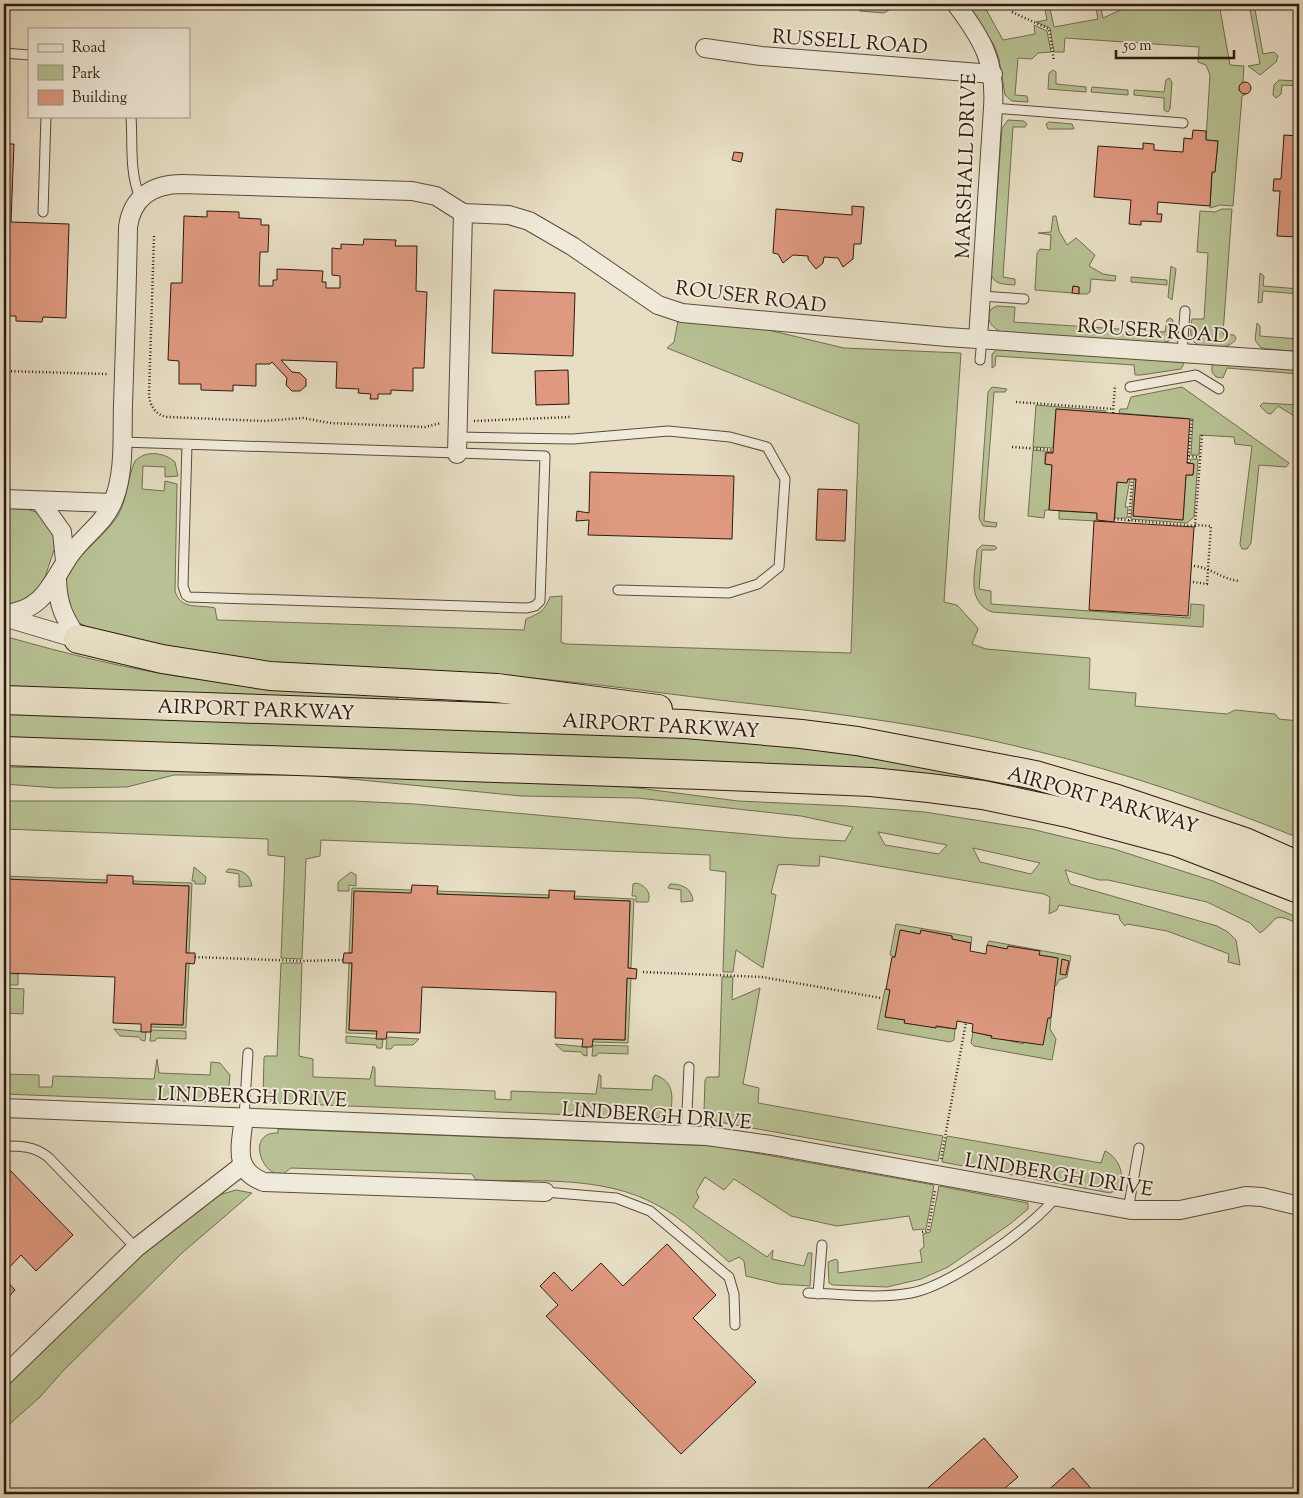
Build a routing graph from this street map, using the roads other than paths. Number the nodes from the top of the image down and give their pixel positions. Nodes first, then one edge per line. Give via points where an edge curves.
1 (956, 4) edge
2 (705, 48) dead end
3 (4, 53) edge
4 (28, 55) edge
5 (993, 74) junction
6 (993, 108) junction
7 (46, 118) edge
8 (131, 118) edge
9 (1183, 123) dead end
10 (140, 198) junction
11 (43, 212) dead end
12 (463, 213) junction
13 (981, 296) junction
14 (1024, 299) dead end
15 (1185, 311) dead end
16 (980, 339) junction
17 (1190, 354) junction
18 (980, 360) dead end
19 (1299, 361) edge
20 (1196, 375) junction
21 (1130, 387) dead end
22 (1220, 389) dead end
23 (457, 437) junction
24 (122, 442) junction
25 (187, 444) junction
26 (4, 500) edge
27 (40, 501) junction
28 (112, 503) junction
29 (65, 561) junction
30 (57, 580) junction
31 (618, 590) dead end
32 (4, 615) edge
33 (78, 638) junction
34 (4, 700) edge
35 (857, 741) junction
36 (4, 751) edge
37 (1117, 799) junction
38 (1068, 813) junction
39 (1299, 850) edge
40 (1299, 866) edge
41 (1299, 889) edge
42 (1299, 904) edge
43 (248, 1053) dead end
44 (689, 1067) dead end
45 (4, 1108) edge
46 (244, 1117) junction
47 (686, 1134) junction
48 (4, 1146) edge
49 (1139, 1148) dead end
50 (243, 1166) junction
51 (545, 1192) joint
52 (1056, 1197) junction
53 (1299, 1206) edge
54 (1128, 1210) junction
55 (822, 1245) dead end
56 (136, 1248) junction
57 (808, 1293) dead end
58 (818, 1294) junction
59 (735, 1325) dead end
60 (4, 1376) edge

1 - 5 street, MARSHALL DRIVE via 986,49
2 - 5 street, RUSSELL ROAD via 761,56
3 - 4 lane
5 - 6 street, MARSHALL DRIVE
6 - 9 lane
6 - 13 street, MARSHALL DRIVE
7 - 11 lane
8 - 10 lane via 131,164
10 - 12 street via 149,190 170,184 412,191 436,196
10 - 24 street via 128,227
12 - 16 street, ROUSER ROAD via 510,215 529,221 673,312
12 - 23 street
13 - 14 lane
13 - 16 street, MARSHALL DRIVE
15 - 17 lane
16 - 17 street, ROUSER ROAD
16 - 18 lane
17 - 19 street, ROUSER ROAD
17 - 20 lane
20 - 21 lane
20 - 22 lane
23 - 25 lane
23 - 25 lane via 545,456 541,597 535,606 189,597 183,586
23 - 31 lane via 573,439 668,431 730,437 767,447 785,479 780,567 758,584 729,593
24 - 25 lane
24 - 28 street via 118,484
26 - 27 street
27 - 28 street
27 - 29 street via 62,532
28 - 29 street via 107,514
29 - 30 street
30 - 32 street via 28,609
30 - 33 street via 61,612
32 - 33 street
33 - 35 highway via 162,658 270,676 507,690 620,702
34 - 35 highway, AIRPORT PARKWAY via 685,724
35 - 37 highway, AIRPORT PARKWAY via 1035,775
36 - 38 highway, AIRPORT PARKWAY via 871,782 983,795
37 - 39 highway via 1184,806
37 - 40 highway, AIRPORT PARKWAY via 1245,842
38 - 41 highway, AIRPORT PARKWAY via 1176,842
38 - 42 highway
43 - 46 lane
44 - 47 lane
45 - 46 street, LINDBERGH DRIVE
46 - 47 street, LINDBERGH DRIVE
46 - 50 street
47 - 52 street, LINDBERGH DRIVE via 755,1142
48 - 56 lane via 38,1149
49 - 54 lane
50 - 51 street via 252,1177 264,1182
50 - 56 street
51 - 59 lane via 616,1198 650,1211 729,1277 734,1294
52 - 54 street, LINDBERGH DRIVE
52 - 58 lane via 1007,1240 956,1274 928,1288 885,1296
53 - 54 street, LINDBERGH DRIVE via 1246,1196 1180,1210
55 - 58 lane
56 - 60 street
57 - 58 lane

